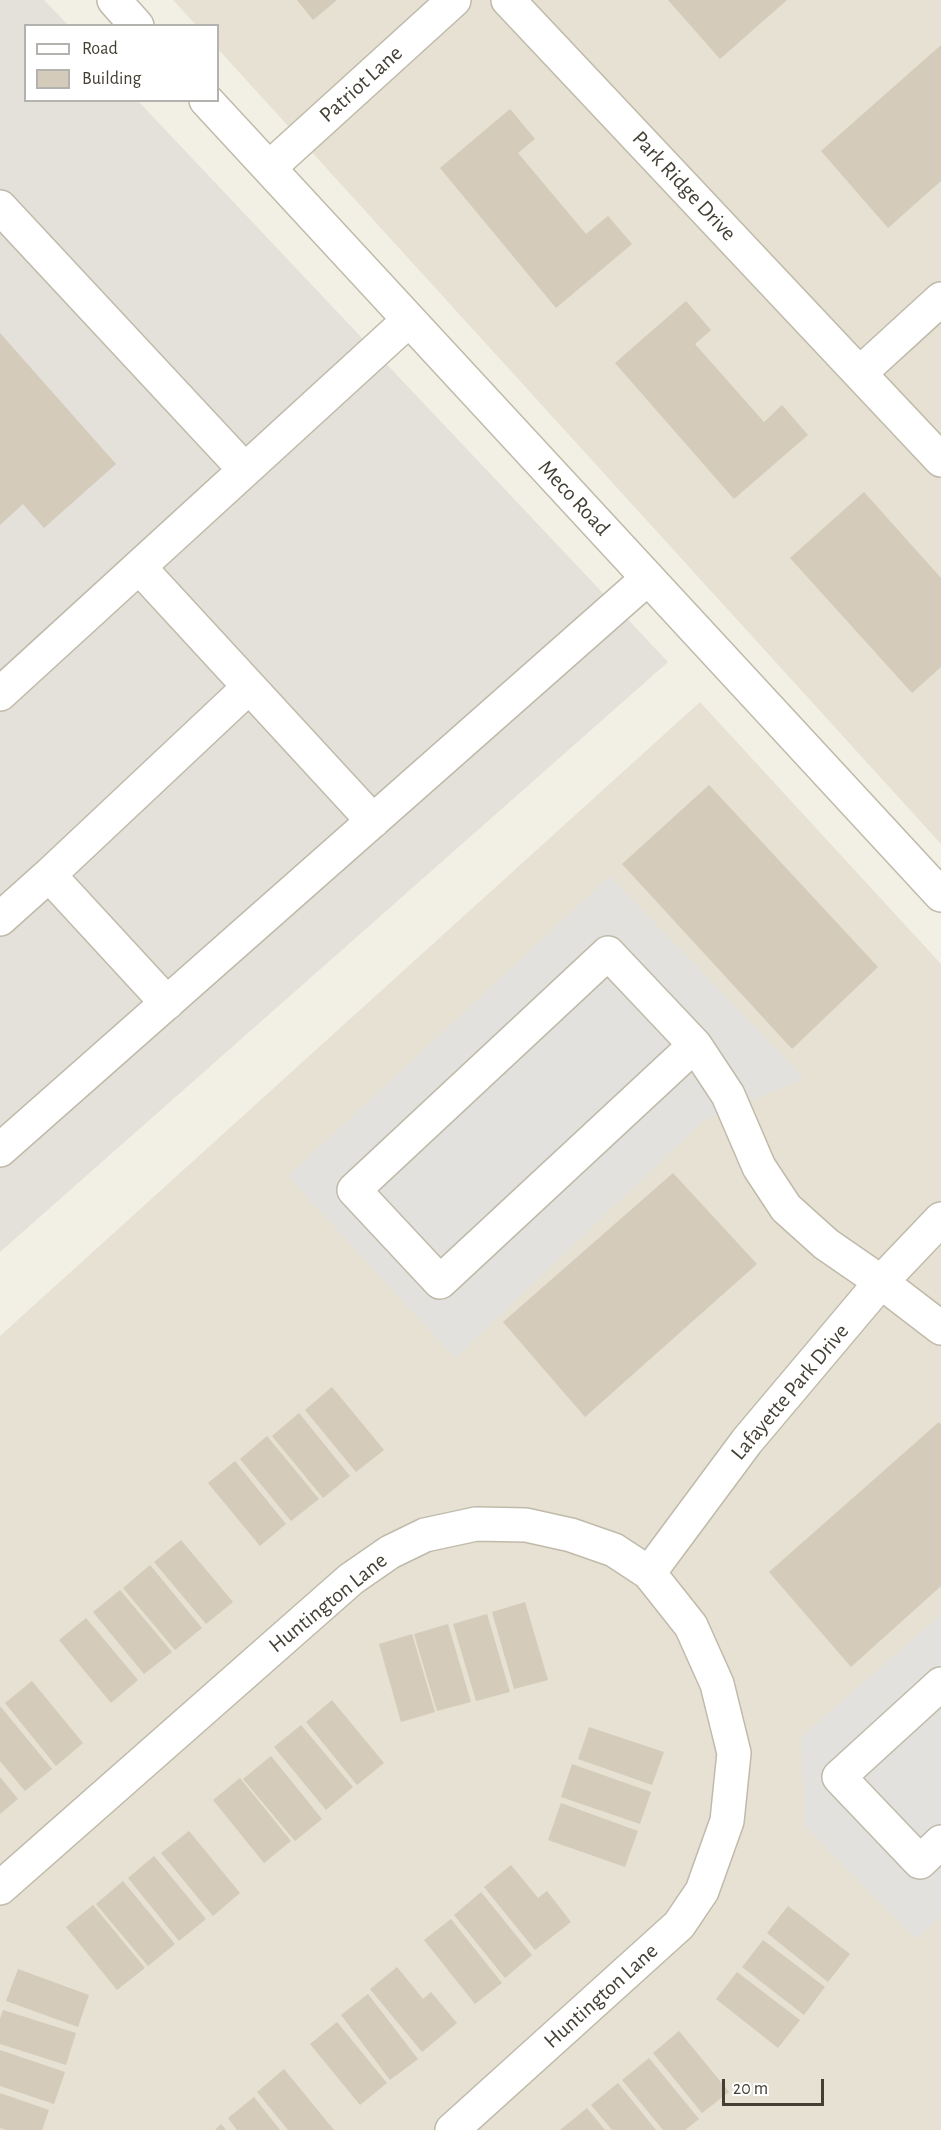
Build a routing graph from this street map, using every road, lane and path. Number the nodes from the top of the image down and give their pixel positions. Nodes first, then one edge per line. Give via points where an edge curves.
1 (114, 0) edge
2 (454, 0) edge
3 (508, 0) edge
4 (135, 24) edge
5 (208, 102) edge
6 (269, 168) junction
7 (0, 207) edge
8 (941, 299) edge
9 (409, 320) junction
10 (860, 373) junction
11 (941, 460) edge
12 (244, 470) junction
13 (139, 567) junction
14 (648, 578) junction
15 (249, 687) junction
16 (0, 694) edge
17 (373, 821) junction
18 (49, 874) junction
19 (941, 895) edge
20 (0, 919) edge
21 (167, 1003) junction
22 (695, 1045) junction
23 (0, 1150) edge
24 (941, 1219) edge
25 (881, 1282) junction
26 (941, 1328) edge
27 (649, 1573) junction
28 (941, 1684) edge
29 (941, 1842) edge
30 (0, 1888) edge
31 (452, 2130) edge

1 - 4 street
2 - 6 street, Patriot Lane
3 - 10 street, Park Ridge Drive
5 - 6 street, Meco Road
6 - 9 street, Meco Road
7 - 12 street
8 - 10 street
9 - 12 street
9 - 14 street, Meco Road
10 - 11 street, Park Ridge Drive
12 - 13 street
13 - 15 street
13 - 16 street
14 - 17 street
14 - 19 street, Meco Road
15 - 17 street
15 - 18 street
17 - 21 street
18 - 20 street
18 - 21 street
21 - 23 street
22 - 22 street via 608,953 354,1190 440,1282
22 - 25 street via 728,1095 759,1167 786,1209 826,1244
24 - 25 street, Lafayette Park Drive
25 - 26 street
25 - 27 street, Lafayette Park Drive via 747,1441
27 - 30 street, Huntington Lane via 614,1550 526,1525 476,1524 425,1535 390,1552 351,1579
27 - 31 street, Huntington Lane via 691,1626 717,1684 734,1753 728,1821 702,1891 679,1925
28 - 29 street via 839,1777 920,1862

